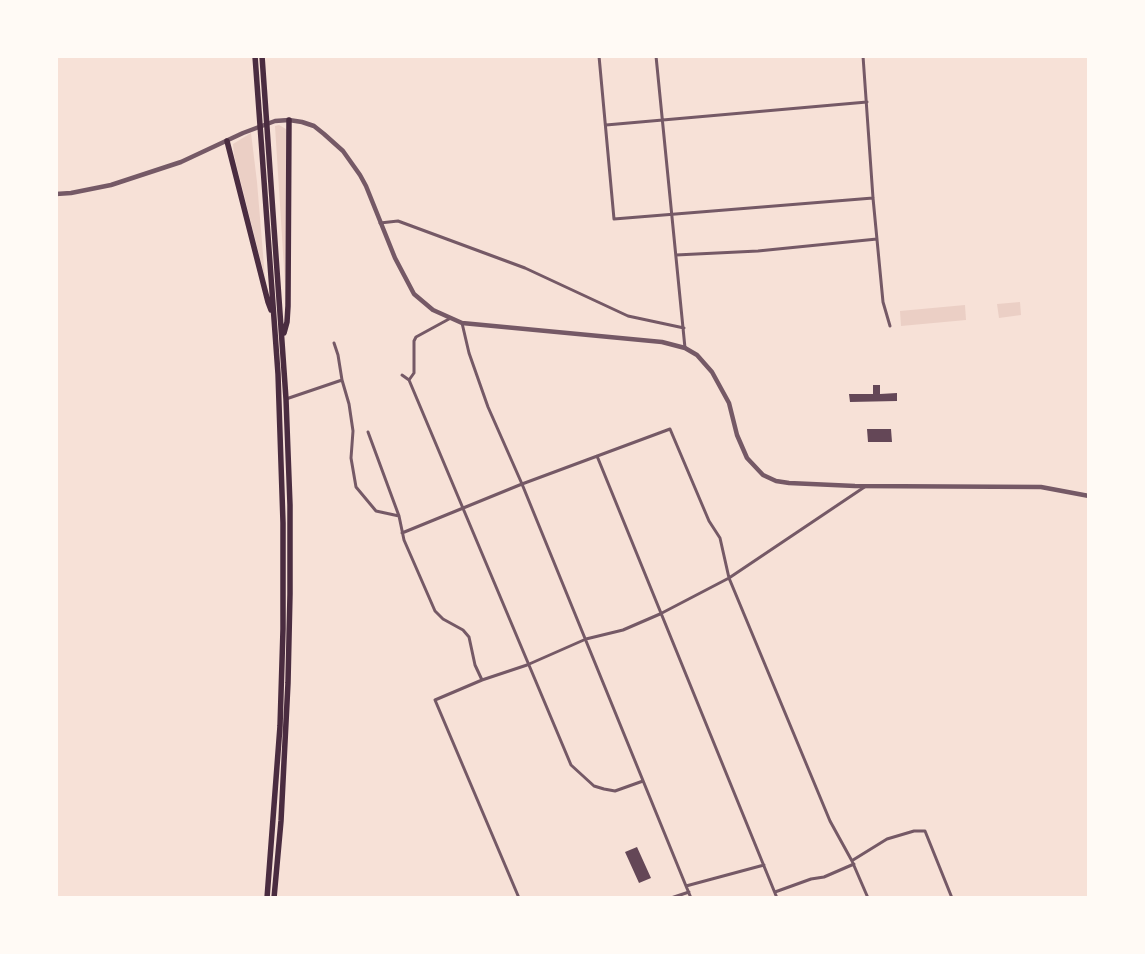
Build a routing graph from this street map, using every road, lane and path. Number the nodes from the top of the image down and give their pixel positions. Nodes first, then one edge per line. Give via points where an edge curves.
1 (255, 56) edge
2 (262, 56) edge
3 (599, 56) edge
4 (656, 56) edge
5 (863, 56) edge
6 (260, 79) junction
7 (867, 102) junction
8 (289, 120) junction
9 (662, 120) junction
10 (606, 125) junction
11 (227, 141) junction
12 (265, 151) junction
13 (56, 194) edge
14 (873, 198) junction
15 (673, 213) junction
16 (380, 223) junction
17 (877, 240) junction
18 (676, 255) junction
19 (274, 316) junction
20 (449, 319) junction
21 (462, 323) junction
22 (890, 326) dead end
23 (684, 328) junction
24 (282, 338) junction
25 (334, 343) dead end
26 (686, 348) junction
27 (402, 375) dead end
28 (342, 380) junction
29 (409, 380) junction
30 (286, 398) junction
31 (368, 432) dead end
32 (596, 456) junction
33 (522, 484) junction
34 (867, 486) junction
35 (1089, 496) edge
36 (464, 509) junction
37 (399, 516) junction
38 (402, 533) junction
39 (729, 578) junction
40 (660, 614) junction
41 (586, 639) junction
42 (528, 665) junction
43 (482, 680) junction
44 (643, 781) junction
45 (853, 862) junction
46 (764, 865) junction
47 (686, 886) junction
48 (689, 892) junction
49 (775, 892) junction
50 (267, 898) edge
51 (274, 898) edge
52 (519, 898) edge
53 (670, 898) edge
54 (692, 898) edge
55 (777, 898) edge
56 (868, 898) edge
57 (952, 898) edge

1 - 6 highway
2 - 6 highway
3 - 10 street
4 - 9 street
5 - 7 street
6 - 12 highway
7 - 9 street
7 - 14 street
8 - 11 street via 253,128
8 - 16 street via 314,126 343,151 366,186
8 - 24 highway via 288,306
9 - 10 street
9 - 15 street
10 - 15 street via 614,219
11 - 13 street via 181,162 111,185
11 - 19 highway
12 - 19 highway
12 - 24 highway
14 - 15 street
14 - 17 street
15 - 18 street
16 - 20 street via 414,294
16 - 23 street via 398,221 525,268 628,316
17 - 18 street
17 - 22 street via 883,302
18 - 23 street
19 - 50 highway via 281,442 283,619 280,726
20 - 21 street
20 - 29 street via 416,337 414,373
21 - 26 street via 662,342
21 - 33 street via 488,407
23 - 26 street
24 - 30 highway
25 - 28 street
26 - 34 street via 712,372 728,403 747,458 763,476 789,484
27 - 29 street
28 - 30 street
28 - 37 street via 353,431 351,458 356,487 376,512
29 - 36 street
30 - 51 highway via 289,673
31 - 37 street
32 - 33 street
32 - 39 street via 670,429 720,538
32 - 40 street
33 - 36 street
33 - 41 street
34 - 35 street via 1041,487
34 - 39 street
36 - 38 street
36 - 42 street
37 - 38 street
38 - 43 street via 435,611 469,637
39 - 40 street
39 - 45 street via 830,821
40 - 41 street via 623,630
40 - 46 street
41 - 42 street
41 - 44 street
42 - 43 street
42 - 44 street via 571,765 594,786 604,789 615,791
43 - 52 street via 435,700
44 - 47 street
45 - 49 street via 824,877
45 - 56 street
45 - 57 street via 887,839 925,831
46 - 47 street
46 - 49 street
47 - 48 street
48 - 53 street
48 - 54 street
49 - 55 street

